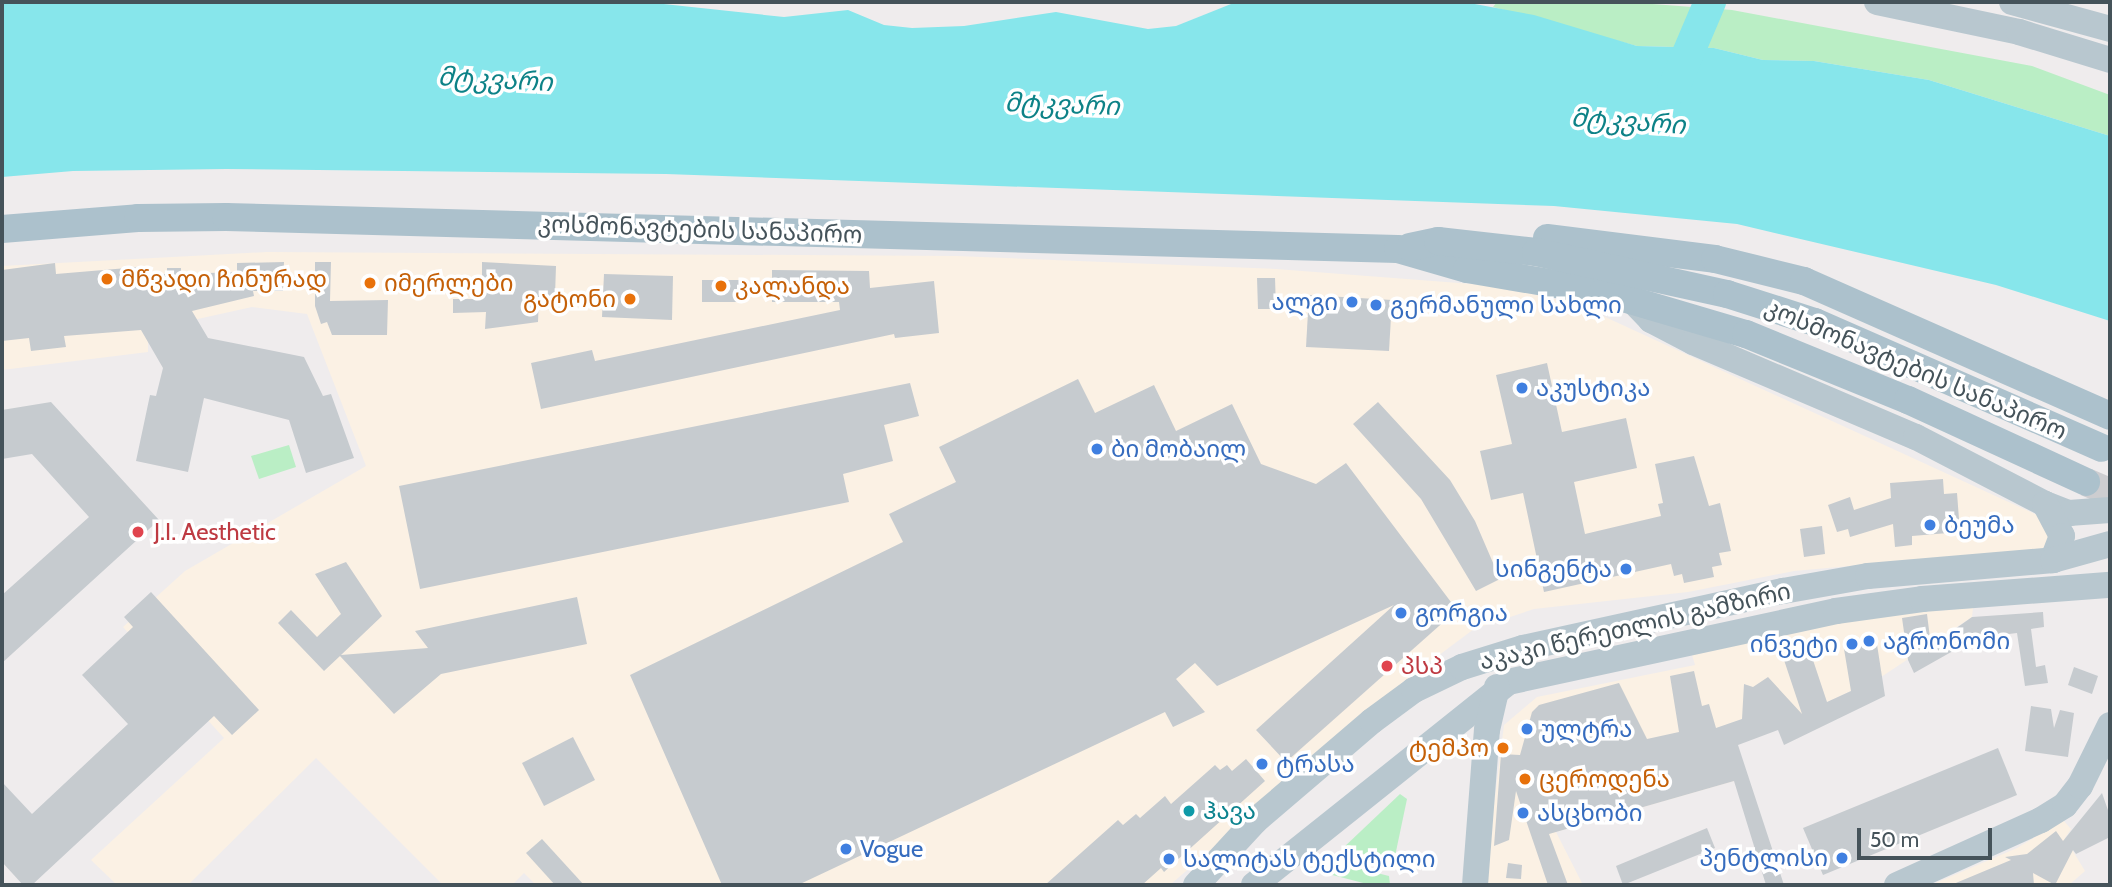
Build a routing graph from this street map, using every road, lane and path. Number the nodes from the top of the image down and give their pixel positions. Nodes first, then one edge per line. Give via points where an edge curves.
1 (1877, 2) edge
2 (2012, 2) edge
3 (2110, 29) edge
4 (2110, 60) edge
5 (2, 229) edge
6 (1438, 242) junction
7 (1398, 249) junction
8 (1660, 251) junction
9 (1633, 270) junction
10 (1631, 299) junction
11 (2110, 416) edge
12 (2102, 447) dead end
13 (2086, 482) tunnel mouth
14 (2045, 504) junction
15 (2110, 510) edge
16 (2110, 544) edge
17 (2053, 560) junction
18 (2110, 585) edge
19 (1497, 687) junction
20 (2110, 725) edge
21 (1196, 885) edge
22 (1254, 885) edge
23 (1475, 885) edge
24 (1897, 885) edge

1 - 4 main road via 2019,32
2 - 3 main road
5 - 7 main road, კოსმონავტების სანაპირო via 138,218 226,217
6 - 7 main road, კოსმონავტების სანაპირო
6 - 8 main road via 1498,236
6 - 9 main road, კოსმონავტების სანაპირო via 1536,252
7 - 10 main road, კოსმონავტების სანაპირო via 1467,269 1569,284
8 - 9 main road
8 - 11 main road via 1742,264 1804,281
9 - 10 main road
9 - 12 main road, კოსმონავტების სანაპირო via 1815,322
10 - 13 main road, კოსმონავტების სანაპირო via 1746,334 1908,400
10 - 14 main road via 1651,320 1684,338 1916,437
14 - 15 main road via 2069,513
14 - 17 main road via 2062,536
16 - 17 main road, აკაკი წერეთლის გამზირი
17 - 21 main road, აკაკი წერეთლის გამზირი via 1868,576 1523,648 1462,667 1414,690 1372,721 1255,821
18 - 19 main road, აკაკი წერეთლის გამზირი via 1922,599 1836,611 1535,674
19 - 22 main road, აკაკი წერეთლის გამზირი
19 - 23 main road via 1487,730
20 - 24 main road via 2084,780 2065,805

